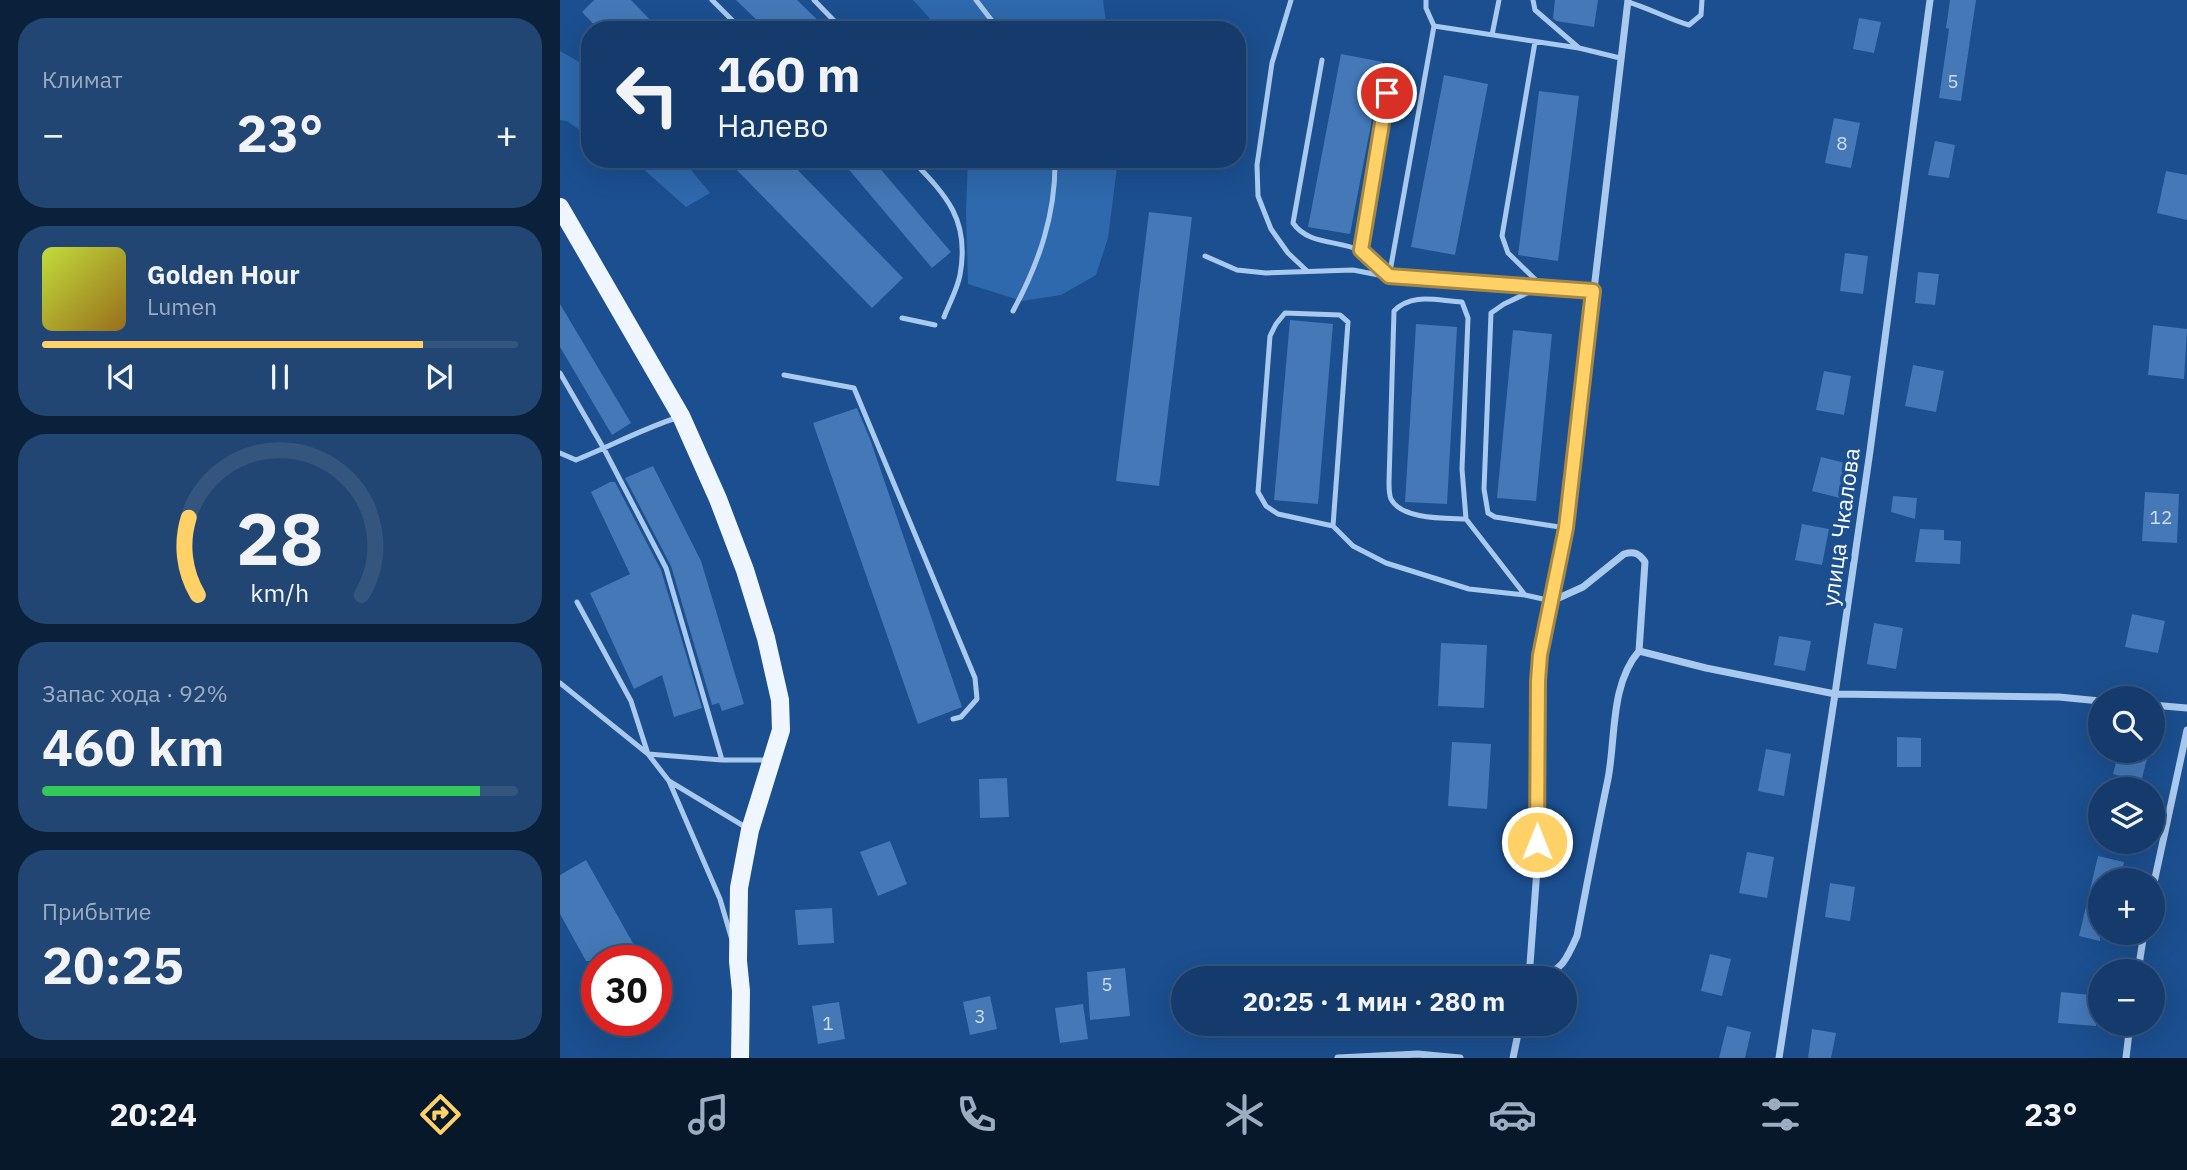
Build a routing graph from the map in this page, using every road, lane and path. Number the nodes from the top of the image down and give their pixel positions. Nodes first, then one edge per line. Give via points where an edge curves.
1 (712, 0) edge
2 (814, 0) edge
3 (976, 0) edge
4 (1291, 0) edge
5 (1426, 0) edge
6 (1499, 0) edge
7 (1532, 0) edge
8 (1702, 0) edge
9 (1930, 0) edge
10 (1628, 1) edge
11 (733, 21) edge
12 (834, 21) edge
13 (992, 21) edge
14 (1434, 26) junction
15 (1492, 35) junction
16 (1535, 42) junction
17 (1579, 48) junction
18 (1620, 58) junction
19 (1322, 60) dead end
20 (1391, 66) dead end
21 (920, 168) edge
22 (1055, 168) edge
23 (560, 207) edge
24 (1361, 250) junction
25 (1205, 256) dead end
26 (1307, 271) junction
27 (1389, 276) junction
28 (1542, 286) junction
29 (1593, 291) junction
30 (1013, 311) dead end
31 (944, 317) dead end
32 (902, 318) dead end
33 (935, 325) dead end
34 (560, 373) edge
35 (784, 375) dead end
36 (681, 416) junction
37 (604, 449) junction
38 (560, 453) edge
39 (1466, 519) junction
40 (1333, 526) junction
41 (1566, 528) junction
42 (1525, 595) junction
43 (1552, 601) junction
44 (577, 602) dead end
45 (1639, 651) junction
46 (560, 683) edge
47 (1835, 694) junction
48 (2088, 700) edge
49 (2165, 706) edge
50 (2187, 708) edge
51 (953, 719) dead end
52 (2187, 730) edge
53 (648, 754) junction
54 (722, 760) junction
55 (773, 760) junction
56 (669, 781) junction
57 (750, 830) junction
58 (2157, 868) edge
59 (738, 961) junction
60 (1530, 966) edge
61 (1560, 966) edge
62 (1518, 1036) edge
63 (2129, 1036) edge
64 (740, 1058) edge
65 (1338, 1058) edge
66 (1460, 1058) edge
67 (1513, 1058) edge
68 (1779, 1058) edge
69 (2126, 1058) edge

1 - 11 lane
2 - 12 lane
3 - 13 lane
4 - 26 lane via 1272,63 1256,165 1258,196 1271,229
5 - 14 lane
6 - 15 lane
7 - 17 lane via 1535,10
8 - 10 lane via 1700,15 1689,24
9 - 47 street, улица Чкалова
10 - 18 street
14 - 15 lane
14 - 27 lane
15 - 16 lane
16 - 17 lane
16 - 28 lane via 1502,236 1508,253
17 - 18 lane
18 - 29 street
19 - 24 lane via 1293,223 1311,237
20 - 24 lane
21 - 31 lane via 957,214 963,242 959,277
22 - 30 lane via 1056,189 1042,248
23 - 36 main road
24 - 27 lane
25 - 26 lane via 1237,270
26 - 27 lane via 1353,270
27 - 28 lane
28 - 29 lane
28 - 41 lane via 1492,313 1485,505 1495,517
29 - 41 street
32 - 33 lane
34 - 37 lane
35 - 51 lane via 854,388 975,678 977,699 961,717
36 - 37 lane
36 - 55 main road via 718,499 766,638 780,700 781,730
37 - 38 lane via 576,460
37 - 54 lane via 666,568
39 - 39 lane via 1424,517 1399,508 1390,498 1394,311 1411,299 1462,302 1468,318 1462,469
39 - 42 lane
40 - 40 lane via 1278,514 1258,492 1270,336 1285,313 1340,315 1348,322
40 - 42 lane via 1353,546 1387,563 1469,589
41 - 43 street
42 - 43 lane
43 - 45 street via 1583,587 1624,554 1638,554 1645,562
43 - 60 street via 1538,681 1537,869
44 - 53 lane via 631,701
45 - 47 street
45 - 61 street via 1624,674 1577,936
46 - 53 lane
47 - 48 street
47 - 68 street, улица Чкалова
49 - 50 street
52 - 58 street
53 - 54 lane
53 - 56 lane
54 - 55 lane
55 - 57 main road
56 - 57 lane
56 - 59 lane via 720,899
57 - 59 main road via 739,888
59 - 64 main road
62 - 67 street
63 - 69 street
65 - 66 street

